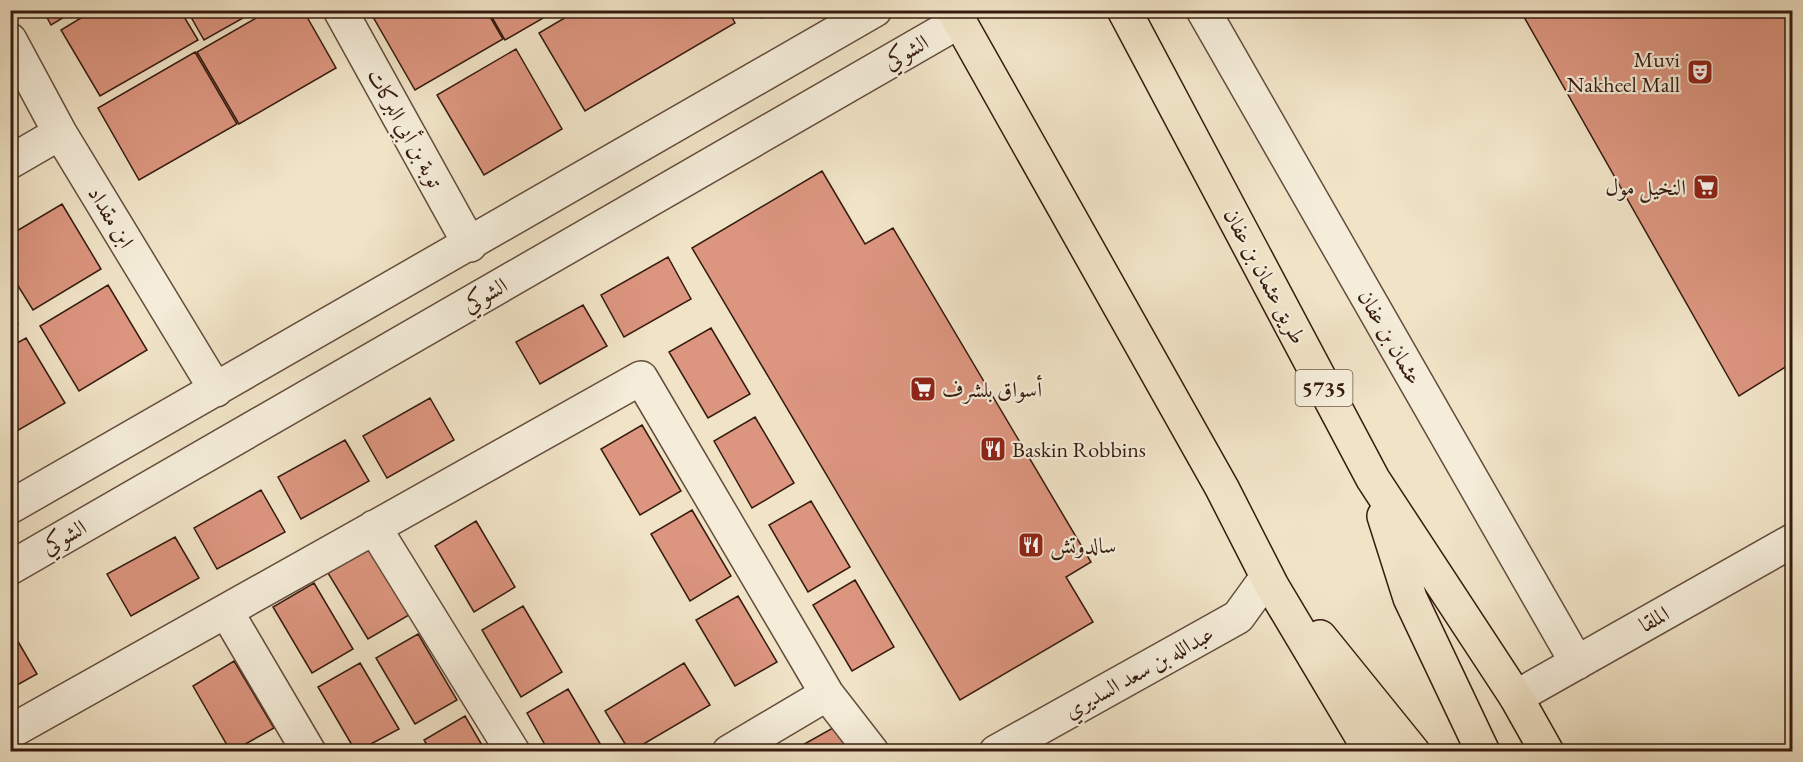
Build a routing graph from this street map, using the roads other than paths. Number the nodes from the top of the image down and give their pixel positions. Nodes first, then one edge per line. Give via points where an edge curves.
1 (340, 10) edge
2 (1124, 10) edge
3 (1203, 10) edge
4 (869, 14) edge
5 (956, 16) edge
6 (10, 40) edge
7 (891, 61) junction
8 (60, 133) junction
9 (10, 162) edge
10 (470, 245) junction
11 (216, 390) junction
12 (1373, 479) junction
13 (10, 507) edge
14 (374, 527) junction
15 (1792, 541) edge
16 (10, 568) edge
17 (1267, 577) junction
18 (226, 611) junction
19 (1577, 663) junction
20 (827, 694) junction
21 (1516, 697) junction
22 (10, 732) edge
23 (309, 752) edge
24 (513, 752) edge
25 (729, 752) edge
26 (872, 752) edge
27 (996, 752) edge
28 (1371, 752) edge
29 (1413, 752) edge
30 (1483, 752) edge
31 (1547, 752) edge

1 - 10 street, توبة بن أبي البركات
2 - 12 main road, طريق عثمان بن عفان / 5735
3 - 19 street, عثمان بن عفان
4 - 7 street via 887,20 894,31
4 - 10 street
5 - 7 street, الشوكي
5 - 17 main road via 1222,488
6 - 8 street, ابن مقداد
7 - 16 street, الشوكي
8 - 9 street
8 - 11 street, ابن مقداد
10 - 11 street
11 - 13 street
12 - 21 main road, طريق عثمان بن عفان / 5735
12 - 30 main road via 1410,598
14 - 18 street
14 - 20 street via 640,378
14 - 24 street
15 - 19 street, الملقا
17 - 27 street, عبدالله بن سعد السديري via 1238,617
17 - 28 main road
17 - 29 main road via 1352,673
18 - 22 street
18 - 23 street
19 - 21 street, الملقا
20 - 25 street
20 - 26 street
21 - 31 main road, طريق عثمان بن عفان / 5735

